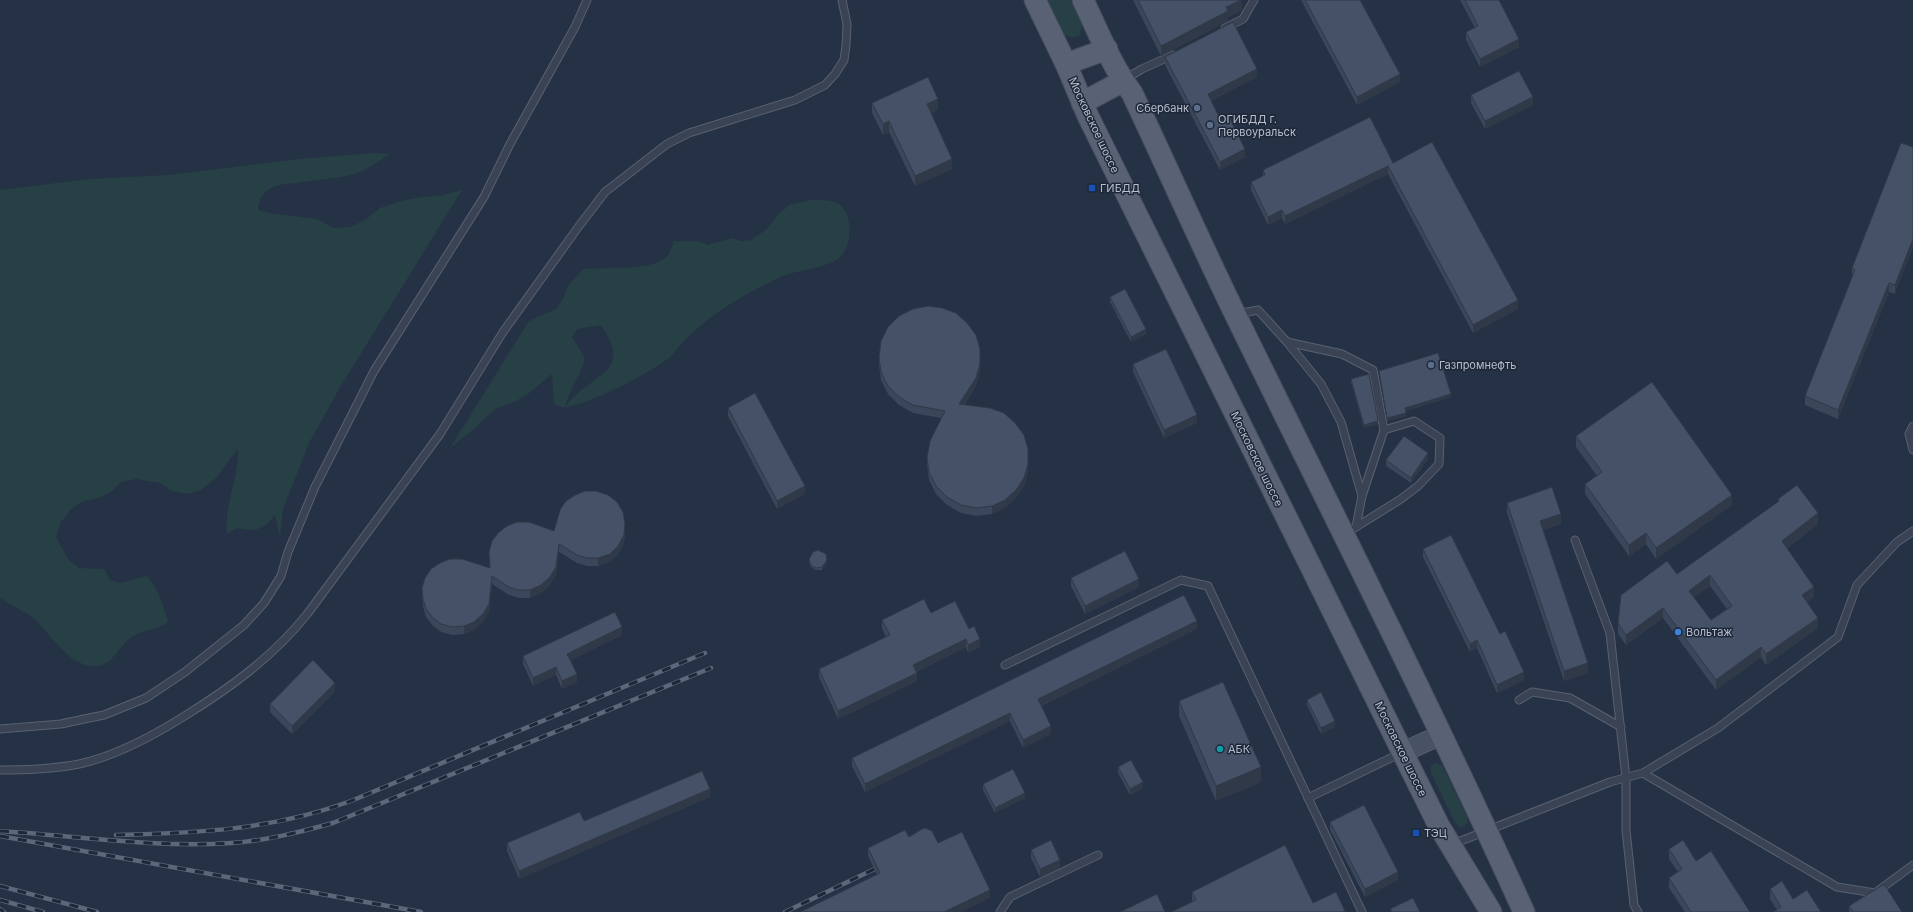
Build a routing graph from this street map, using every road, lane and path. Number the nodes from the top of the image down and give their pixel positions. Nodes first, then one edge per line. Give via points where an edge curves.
1 (588, 0) edge
2 (842, 0) edge
3 (1035, 0) edge
4 (1083, 0) edge
5 (1254, 0) edge
6 (1216, 33) edge
7 (1107, 49) junction
8 (1182, 50) edge
9 (1066, 64) junction
10 (1123, 80) junction
11 (1082, 103) junction
12 (1235, 314) junction
13 (1287, 342) junction
14 (1913, 426) edge
15 (1384, 430) junction
16 (1913, 450) edge
17 (1362, 496) junction
18 (1350, 530) junction
19 (1913, 531) edge
20 (1575, 540) dead end
21 (1005, 665) dead end
22 (1519, 700) dead end
23 (1620, 727) junction
24 (0, 729) edge
25 (1441, 735) junction
26 (1403, 752) junction
27 (0, 770) edge
28 (1643, 773) junction
29 (1626, 778) junction
30 (1308, 798) junction
31 (1487, 830) junction
32 (1450, 844) junction
33 (1098, 855) dead end
34 (1913, 865) edge
35 (1000, 912) edge
36 (1362, 912) edge
37 (1491, 912) edge
38 (1524, 912) edge
39 (1638, 912) edge

1 - 24 lane via 484,197 374,371 315,487 288,552 281,576 264,603 233,635 146,698 104,715 61,724
2 - 27 lane via 847,24 844,60 825,85 795,100 689,134 667,144 606,192 578,226 503,332 440,434 294,631 264,660 228,688 166,727 117,751 78,764
3 - 9 main road, Московское шоссе
4 - 7 main road
5 - 6 lane via 1243,19
7 - 9 main road
7 - 10 main road
8 - 10 lane
9 - 11 main road, Московское шоссе
10 - 11 main road
10 - 12 main road via 1132,93
11 - 26 main road, Московское шоссе
12 - 13 lane via 1258,310
12 - 18 main road
13 - 15 lane via 1342,354 1373,370
13 - 17 lane via 1321,384 1341,422
14 - 16 lane via 1909,434
15 - 17 lane
15 - 18 lane via 1414,421 1440,438 1439,464 1401,500
17 - 18 lane
18 - 25 main road
19 - 28 lane via 1897,542 1857,585 1838,637 1718,728
20 - 23 lane via 1610,633
21 - 30 lane via 1181,580 1208,586
22 - 23 lane via 1532,692 1570,698
23 - 29 lane
25 - 26 street
25 - 31 main road
26 - 30 lane
26 - 32 main road, Московское шоссе
28 - 29 lane
28 - 34 lane via 1837,887 1875,893
29 - 31 lane
29 - 39 lane via 1626,830 1634,905
30 - 36 lane
31 - 32 lane
31 - 38 main road
32 - 37 main road, Московское шоссе
33 - 35 lane via 1010,897

